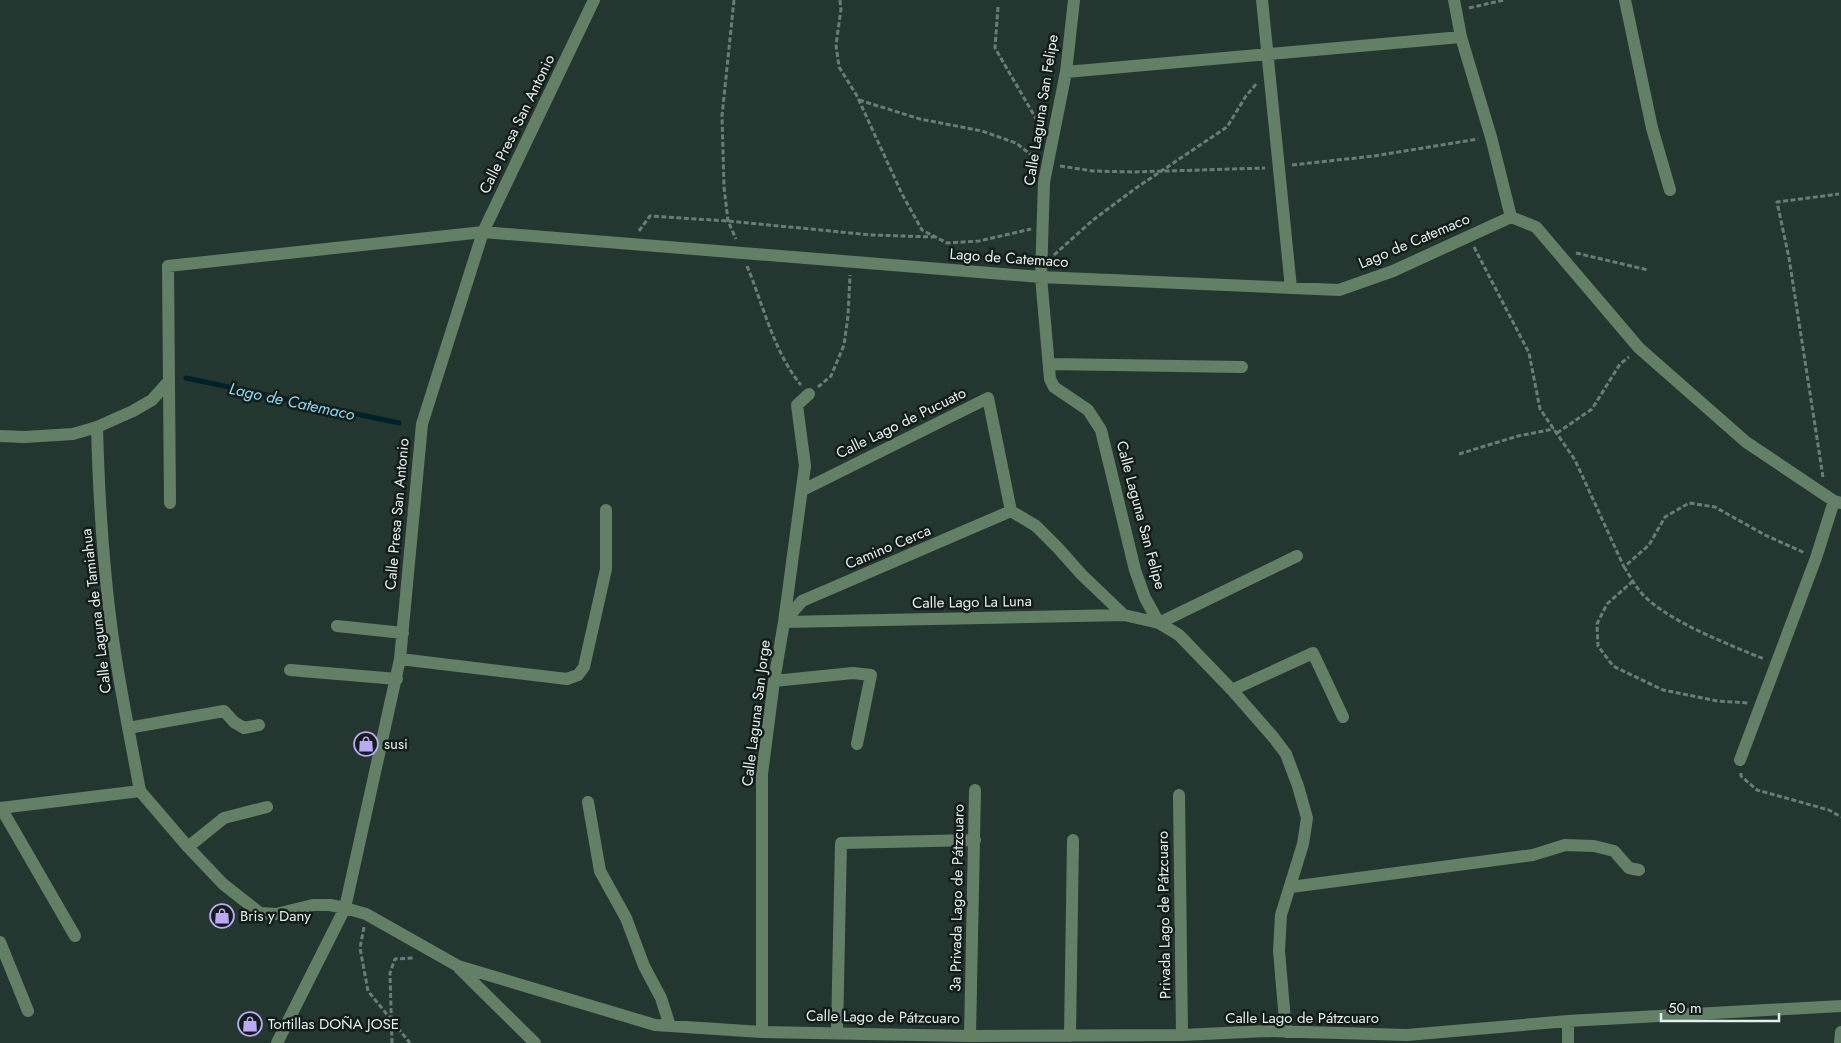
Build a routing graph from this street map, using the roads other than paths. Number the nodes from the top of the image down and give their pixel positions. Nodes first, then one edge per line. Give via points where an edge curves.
1 (594, 0) edge
2 (1074, 0) edge
3 (1262, 0) edge
4 (1625, 0) edge
5 (1455, 5) edge
6 (1461, 37) junction
7 (1268, 54) junction
8 (1066, 72) junction
9 (1670, 190) dead end
10 (1511, 217) junction
11 (483, 232) junction
12 (1041, 272) junction
13 (1291, 288) junction
14 (1049, 364) junction
15 (1242, 367) dead end
16 (168, 382) junction
17 (809, 394) road end
18 (97, 427) junction
19 (0, 436) edge
20 (803, 490) junction
21 (1833, 500) edge
22 (170, 503) dead end
23 (606, 510) dead end
24 (1011, 511) junction
25 (1297, 556) dead end
26 (1124, 615) junction
27 (784, 622) junction
28 (1159, 623) junction
29 (337, 626) dead end
30 (403, 633) junction
31 (400, 660) junction
32 (290, 670) dead end
33 (397, 679) junction
34 (774, 681) junction
35 (1232, 690) junction
36 (1343, 717) dead end
37 (259, 725) dead end
38 (128, 728) junction
39 (857, 744) dead end
40 (1740, 760) road end
41 (975, 790) dead end
42 (140, 791) junction
43 (1179, 795) dead end
44 (588, 802) dead end
45 (267, 807) dead end
46 (0, 808) edge
47 (975, 840) junction
48 (1073, 840) dead end
49 (188, 847) junction
50 (1639, 870) dead end
51 (1291, 887) junction
52 (345, 908) junction
53 (75, 936) dead end
54 (0, 942) edge
55 (458, 966) junction
56 (1841, 1006) edge
57 (28, 1011) dead end
58 (1568, 1021) junction
59 (670, 1026) junction
60 (762, 1032) junction
61 (836, 1032) junction
62 (1286, 1032) junction
63 (1841, 1032) edge
64 (1182, 1035) junction
65 (970, 1036) junction
66 (1070, 1036) junction
67 (1266, 1037) edge
68 (1406, 1039) edge
69 (276, 1043) edge
70 (535, 1043) edge
71 (1568, 1043) edge
72 (1840, 1043) edge

1 - 11 street, Calle Presa San Antonio
2 - 8 street, Calle Laguna San Felipe
3 - 7 street
4 - 9 street via 1652,128
5 - 6 street
6 - 7 street
6 - 10 street
7 - 8 street
7 - 13 street
8 - 12 street, Calle Laguna San Felipe via 1044,182
10 - 13 street, Lago de Catemaco via 1393,271 1339,290
10 - 21 street via 1536,226 1639,348 1746,442
11 - 12 street, Lago de Catemaco via 851,262
11 - 16 street, Lago de Catemaco via 168,266
11 - 30 street, Calle Presa San Antonio via 422,424
12 - 13 street, Lago de Catemaco
12 - 14 street, Calle Laguna San Felipe
14 - 15 street
14 - 28 street, Calle Laguna San Felipe via 1054,387 1088,410 1101,430 1135,570
16 - 18 street via 152,400
16 - 22 street
17 - 20 street, Calle Laguna San Jorge via 797,405 806,466
18 - 19 street via 73,434
18 - 38 street, Calle Laguna de Tamiahua via 109,604
20 - 24 street, Calle Lago de Pucuato via 988,398
20 - 27 street, Calle Laguna San Jorge
21 - 40 street via 1816,558
23 - 31 street via 606,569 584,667 578,675 567,679
24 - 26 street via 1036,526
24 - 27 street, Camino Cerca via 802,602
25 - 28 street
26 - 27 street, Calle Lago La Luna
26 - 28 street, Calle Lago La Luna
27 - 34 street, Calle Laguna San Jorge
28 - 35 street, Calle Laguna San Felipe via 1179,635
29 - 30 street
30 - 31 street, Calle Presa San Antonio
31 - 33 street, Calle Presa San Antonio
32 - 33 street
33 - 52 street, Calle Presa San Antonio
34 - 39 street via 853,673 871,675
34 - 60 street, Calle Laguna San Jorge via 762,774
35 - 36 street via 1313,653
35 - 51 street, Calle Laguna San Felipe via 1286,754 1298,786 1307,818
37 - 38 street via 244,728 224,711
38 - 42 street, Calle Laguna de Tamiahua
41 - 47 street, 3a Privada Lago de Pátzcuaro
42 - 46 street
42 - 49 street, Calle Lago de Pátzcuaro
43 - 64 street, Privada Lago de Pátzcuaro
44 - 59 street via 600,871 626,918
45 - 49 street via 224,818
46 - 53 street
47 - 61 street via 840,843
47 - 65 street, 3a Privada Lago de Pátzcuaro
48 - 66 street
49 - 52 street, Calle Lago de Pátzcuaro via 224,884 260,913 276,914 313,905
50 - 51 street via 1629,868 1614,851 1594,846 1565,845 1533,855
51 - 62 street, Calle Laguna San Felipe via 1282,915 1279,952
52 - 55 street, Calle Lago de Pátzcuaro via 366,914
52 - 69 street, Calle Presa San Antonio
54 - 57 street
55 - 59 street, Calle Lago de Pátzcuaro via 655,1025
55 - 70 street
56 - 58 street, Calle Lago de Pátzcuaro
58 - 68 street, Calle Lago de Pátzcuaro
58 - 71 street
59 - 60 street, Calle Lago de Pátzcuaro
60 - 61 street, Calle Lago de Pátzcuaro
61 - 65 street, Calle Lago de Pátzcuaro
62 - 67 street, Calle Lago de Pátzcuaro
62 - 68 street, Calle Lago de Pátzcuaro
63 - 72 street
64 - 66 street, Calle Lago de Pátzcuaro
64 - 67 street, Calle Lago de Pátzcuaro
65 - 66 street, Calle Lago de Pátzcuaro

